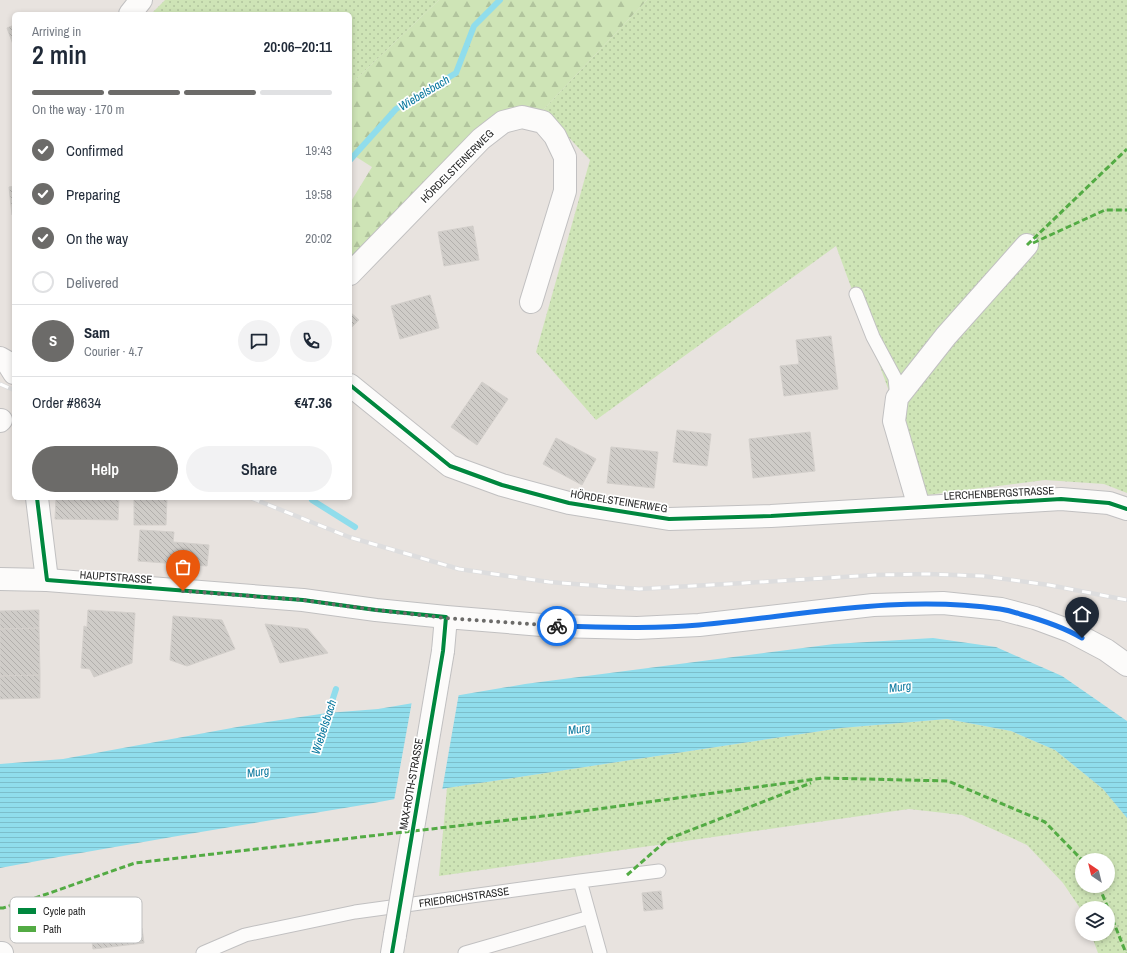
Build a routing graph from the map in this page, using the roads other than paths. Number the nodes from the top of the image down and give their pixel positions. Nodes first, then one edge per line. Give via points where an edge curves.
1 (141, 0) edge
2 (132, 12) edge
3 (1027, 245) dead end
4 (352, 272) edge
5 (856, 294) dead end
6 (530, 302) dead end
7 (0, 358) edge
8 (12, 370) edge
9 (352, 387) edge
10 (897, 398) junction
11 (37, 500) edge
12 (919, 507) junction
13 (1127, 509) edge
14 (0, 578) edge
15 (47, 580) junction
16 (446, 618) junction
17 (1127, 665) edge
18 (659, 871) dead end
19 (580, 880) junction
20 (590, 917) junction
21 (393, 944) edge
22 (203, 953) edge
23 (465, 953) edge
24 (600, 953) edge

1 - 2 street
3 - 10 street via 946,336
4 - 6 street, HÖRDELSTEINERWEG via 481,139 503,122 522,117 543,122 555,136 565,157 565,190
5 - 10 lane via 872,338 895,378
7 - 8 street via 7,362
9 - 12 street, HÖRDELSTEINERWEG via 450,466 502,485 569,503 669,519
10 - 12 street via 894,421
11 - 15 street
12 - 13 street, LERCHENBERGSTRASSE via 1061,499 1110,503
14 - 15 street, HAUPTSTRASSE
15 - 16 street, HAUPTSTRASSE via 303,600
16 - 17 street, HAUPTSTRASSE via 554,626 637,628 699,625 873,605 943,603 1001,609 1035,618 1070,631 1106,650
16 - 21 street, MAX-ROTH-STRASSE, bridge via 443,652
18 - 19 lane, FRIEDRICHSTRASSE
19 - 20 lane
19 - 22 lane, FRIEDRICHSTRASSE via 355,912 246,935
20 - 23 lane
20 - 24 lane

